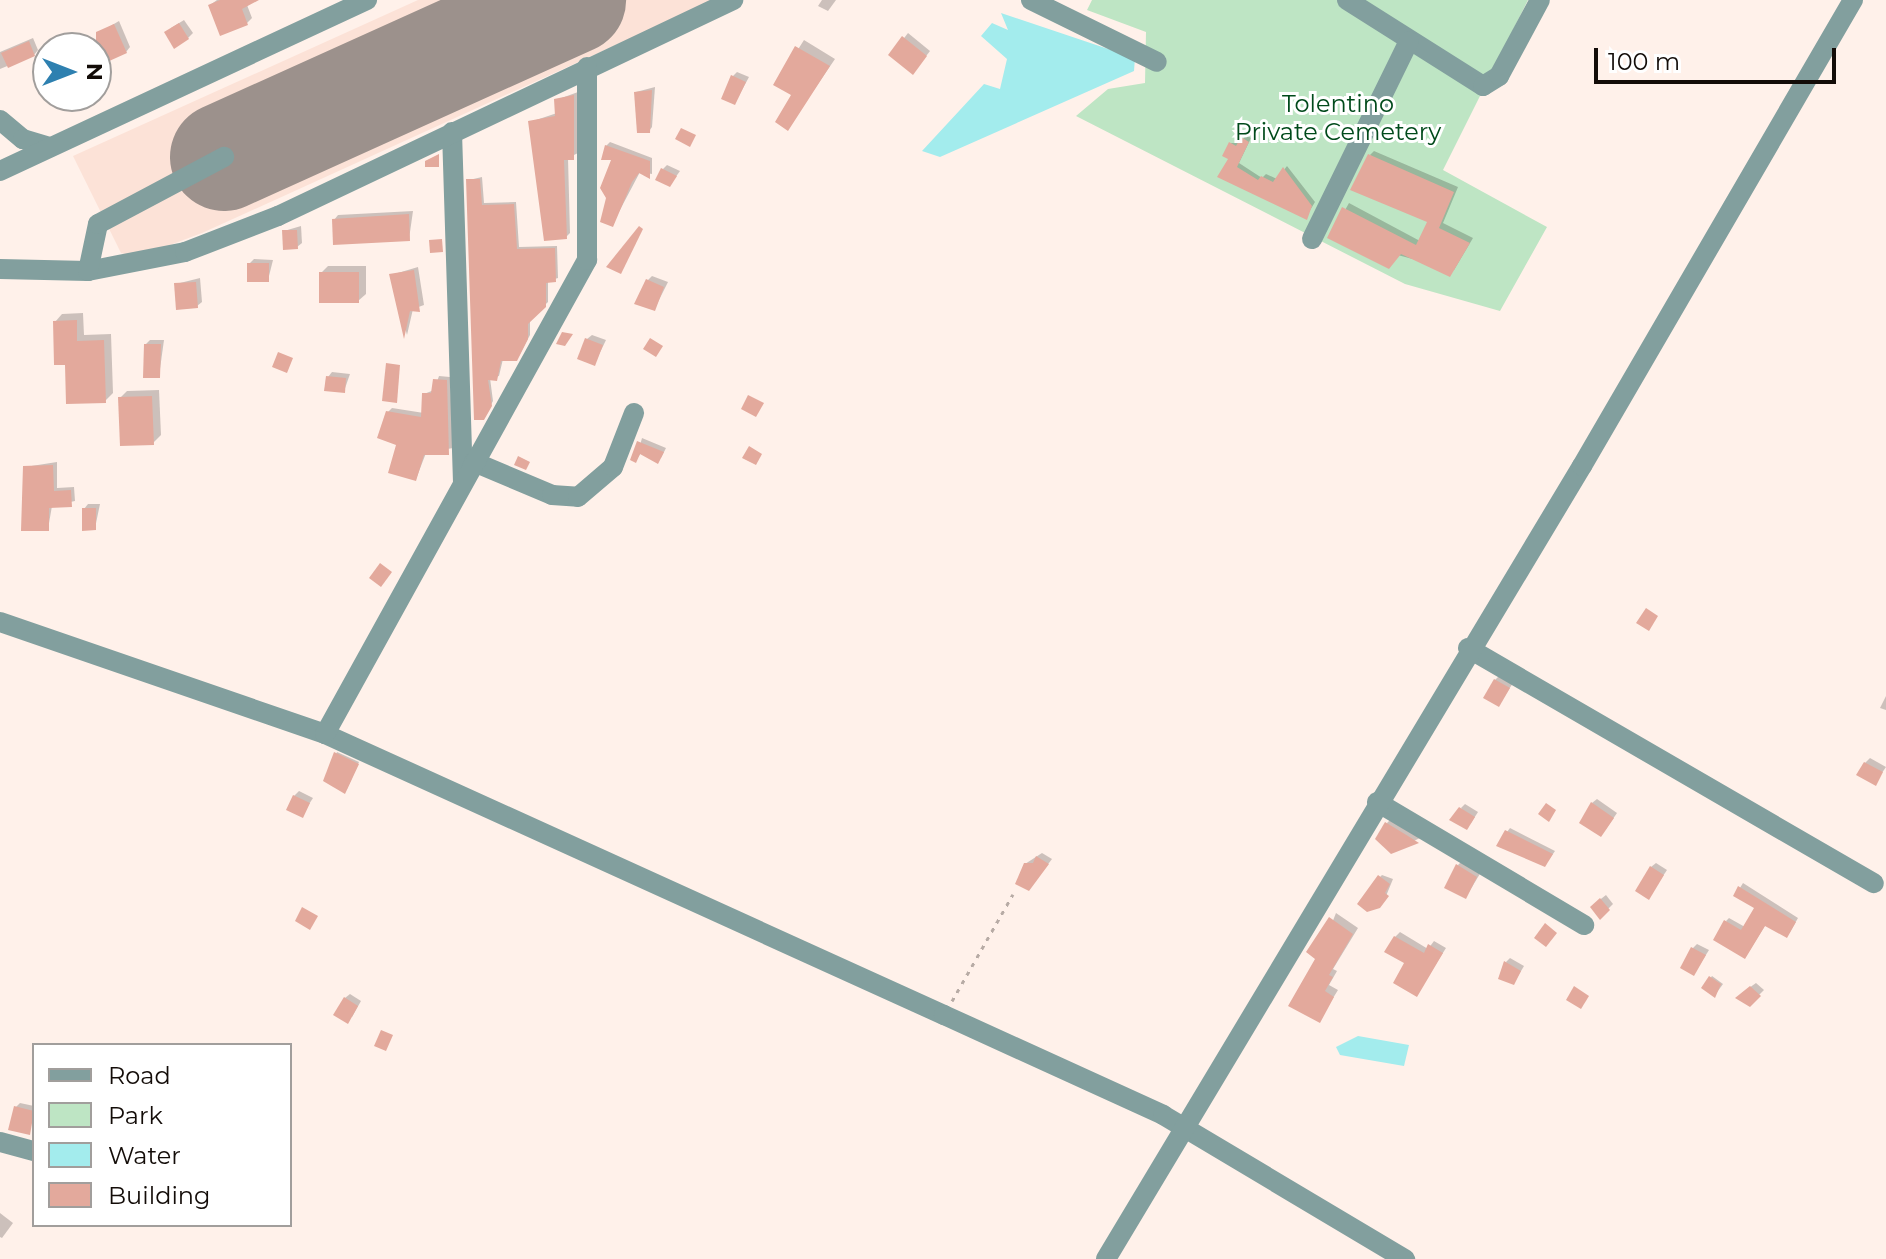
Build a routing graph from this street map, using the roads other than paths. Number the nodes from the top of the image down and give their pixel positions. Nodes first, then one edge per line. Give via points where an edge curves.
1 (367, 0) edge
2 (733, 0) edge
3 (1031, 0) edge
4 (1347, 0) edge
5 (1540, 0) edge
6 (1853, 0) edge
7 (1409, 41) junction
8 (1157, 62) dead end
9 (587, 67) junction
10 (4, 123) edge
11 (452, 132) junction
12 (50, 147) junction
13 (224, 157) dead end
14 (2, 169) edge
15 (1312, 239) dead end
16 (0, 269) edge
17 (88, 271) junction
18 (634, 413) dead end
19 (474, 462) junction
20 (463, 482) junction
21 (0, 622) edge
22 (1468, 648) junction
23 (325, 734) junction
24 (1377, 802) junction
25 (1874, 883) dead end
26 (1584, 925) dead end
27 (1185, 1129) junction
28 (0, 1142) edge
29 (32, 1150) edge
30 (1106, 1259) edge
31 (1405, 1259) edge

1 - 12 street
2 - 9 street
3 - 8 street
4 - 7 street
5 - 7 street via 1491,85 1469,80
6 - 22 street via 1582,466
7 - 15 street
9 - 11 street
9 - 19 street via 587,260
10 - 12 street via 23,139
10 - 14 street
11 - 17 street via 278,216 199,247 158,260
11 - 20 street
12 - 14 street
13 - 17 street via 98,224
16 - 17 street
18 - 19 street via 613,467 578,497 552,495
19 - 20 street
20 - 23 street
21 - 23 street
22 - 24 street
22 - 25 street
23 - 27 street
24 - 26 street
24 - 27 street
27 - 30 street
27 - 31 street
28 - 29 street

